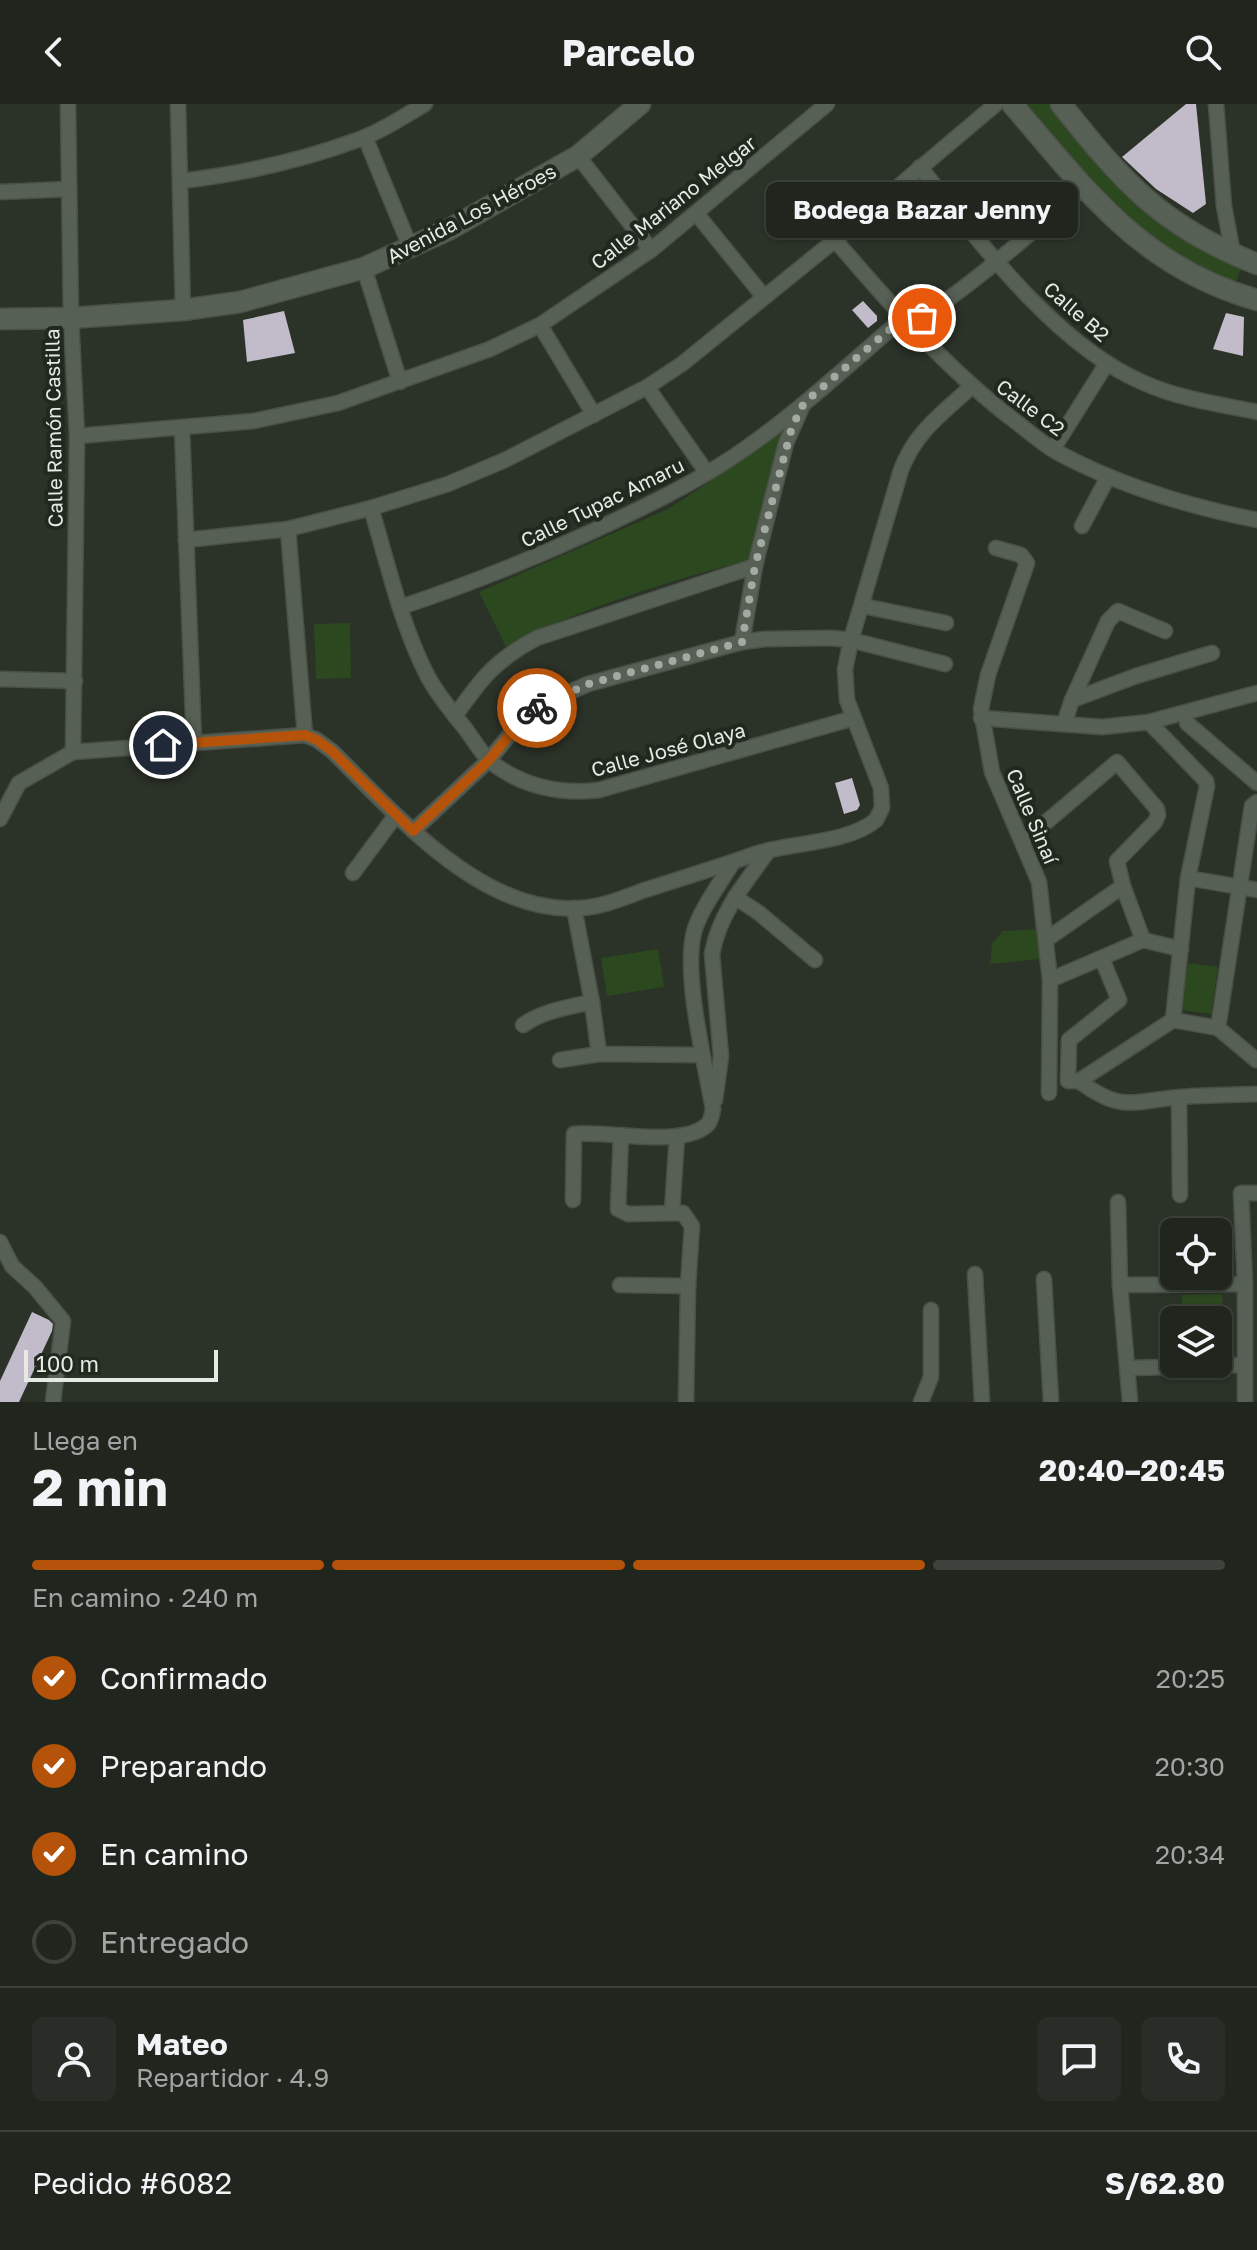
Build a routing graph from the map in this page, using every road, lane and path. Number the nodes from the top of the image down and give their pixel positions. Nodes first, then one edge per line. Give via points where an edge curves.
1 (68, 104) edge
2 (178, 104) edge
3 (425, 104) edge
4 (640, 104) edge
5 (827, 104) edge
6 (996, 104) edge
7 (1012, 104) edge
8 (1061, 104) edge
9 (1216, 104) edge
10 (365, 137) junction
11 (578, 156) junction
12 (920, 167) junction
13 (181, 181) junction
14 (1084, 187) junction
15 (69, 189) junction
16 (0, 192) edge
17 (696, 213) junction
18 (835, 240) junction
19 (411, 249) junction
20 (651, 250) junction
21 (1233, 254) junction
22 (996, 262) junction
23 (1257, 264) edge
24 (364, 268) junction
25 (764, 297) junction
26 (1257, 300) edge
27 (183, 310) junction
28 (71, 318) junction
29 (0, 319) edge
30 (906, 323) junction
31 (540, 325) junction
32 (1107, 363) junction
33 (400, 382) junction
34 (647, 387) junction
35 (971, 387) junction
36 (804, 403) junction
37 (1257, 412) edge
38 (594, 415) junction
39 (182, 429) junction
40 (77, 436) junction
41 (1053, 449) junction
42 (707, 473) junction
43 (1108, 477) junction
44 (371, 508) junction
45 (1257, 520) edge
46 (1082, 526) dead end
47 (288, 529) junction
48 (186, 540) junction
49 (996, 548) dead end
50 (755, 566) junction
51 (863, 606) junction
52 (401, 607) junction
53 (946, 623) dead end
54 (1165, 631) dead end
55 (851, 640) junction
56 (742, 642) junction
57 (1212, 653) dead end
58 (945, 664) dead end
59 (0, 679) edge
60 (75, 681) junction
61 (1257, 693) edge
62 (1072, 700) junction
63 (455, 716) junction
64 (854, 718) junction
65 (981, 718) junction
66 (1149, 722) junction
67 (1187, 723) dead end
68 (1064, 724) junction
69 (305, 735) junction
70 (194, 742) junction
71 (73, 752) junction
72 (489, 760) junction
73 (1257, 783) edge
74 (1257, 802) edge
75 (396, 815) junction
76 (0, 819) edge
77 (413, 831) junction
78 (1024, 841) junction
79 (769, 849) junction
80 (733, 862) junction
81 (353, 873) dead end
82 (1188, 878) junction
83 (1123, 886) junction
84 (1239, 887) junction
85 (1257, 890) edge
86 (735, 897) junction
87 (574, 908) junction
88 (1047, 939) junction
89 (1143, 940) junction
90 (1181, 949) junction
91 (1102, 959) junction
92 (815, 960) dead end
93 (1050, 980) junction
94 (592, 1002) junction
95 (1173, 1020) junction
96 (523, 1025) dead end
97 (1218, 1028) junction
98 (599, 1054) junction
99 (702, 1055) junction
100 (560, 1060) dead end
101 (1256, 1060) edge
102 (1079, 1081) junction
103 (1049, 1093) dead end
104 (1257, 1094) edge
105 (1179, 1097) junction
106 (713, 1109) junction
107 (621, 1135) junction
108 (677, 1136) junction
109 (1257, 1193) edge
110 (1180, 1195) dead end
111 (573, 1200) dead end
112 (1118, 1202) dead end
113 (672, 1212) junction
114 (0, 1242) edge
115 (975, 1274) dead end
116 (1044, 1279) dead end
117 (1245, 1284) junction
118 (620, 1285) dead end
119 (1120, 1285) junction
120 (688, 1286) junction
121 (931, 1310) dead end
122 (1245, 1365) junction
123 (1129, 1368) junction
124 (53, 1402) edge
125 (686, 1402) edge
126 (921, 1402) edge
127 (982, 1402) edge
128 (1051, 1402) edge
129 (1130, 1402) edge
130 (1245, 1402) edge

1 - 15 street, Calle Ramón Castilla
2 - 13 street
3 - 10 street
4 - 11 street, Avenida Los Héroes
5 - 17 street, Calle Mariano Melgar
6 - 12 street
7 - 14 street
8 - 21 street via 1111,167 1146,200
9 - 21 street
10 - 13 street via 281,163
10 - 19 street
11 - 19 street, Avenida Los Héroes
11 - 20 street
12 - 18 street
12 - 22 street, Calle B2
13 - 27 street
14 - 22 street, Calle Tupac Amaru
14 - 26 street via 1161,258
15 - 16 street
15 - 28 street, Calle Ramón Castilla
17 - 20 street, Calle Mariano Melgar
17 - 25 street
18 - 25 street
18 - 30 street, Calle C2
19 - 24 street, Avenida Los Héroes
20 - 31 street, Calle Mariano Melgar
21 - 23 street
22 - 30 street, Calle Tupac Amaru via 936,309
22 - 32 street, Calle B2
24 - 27 street, Avenida Los Héroes via 240,302
24 - 33 street
25 - 34 street
27 - 28 street, Avenida Los Héroes
28 - 29 street, Avenida Los Héroes
28 - 40 street, Calle Ramón Castilla
30 - 35 street, Calle C2
30 - 36 street, Calle Tupac Amaru
31 - 33 street, Calle Mariano Melgar
31 - 38 street
32 - 37 street, Calle B2 via 1171,394
32 - 41 street
33 - 39 street, Calle Mariano Melgar via 338,403
34 - 38 street
34 - 42 street
35 - 41 street, Calle C2
35 - 51 street via 911,446
36 - 42 street, Calle Tupac Amaru
36 - 50 street via 786,443
38 - 44 street via 448,484
39 - 40 street, Calle Mariano Melgar
39 - 48 street
40 - 60 street, Calle Ramón Castilla
41 - 43 street, Calle C2
42 - 52 street, Calle Tupac Amaru via 527,561
43 - 45 street, Calle C2 via 1180,503
43 - 46 street
44 - 47 street
44 - 52 street, Calle José Olaya
47 - 48 street
47 - 69 street
48 - 70 street
49 - 65 street, Calle Sinaí via 1021,555 1027,563 988,675
50 - 56 street
50 - 63 street via 537,638 483,675
51 - 53 street
51 - 55 street
52 - 63 street, Calle José Olaya via 428,676
54 - 62 street via 1118,611 1108,621
55 - 56 street
55 - 58 street
55 - 64 street via 845,679
56 - 72 street via 564,693 531,712
57 - 62 street
59 - 60 street
60 - 71 street, Calle Ramón Castilla
61 - 66 street
62 - 68 street
63 - 72 street, Calle José Olaya
64 - 72 street, Calle José Olaya via 624,785 578,793 526,782
64 - 79 street via 881,788 880,815 856,833
65 - 68 street
65 - 78 street, Calle Sinaí via 992,772
66 - 68 street
66 - 82 street via 1207,783
67 - 73 street
69 - 70 street
69 - 75 street via 332,751
70 - 71 street
71 - 76 street via 19,783
72 - 77 street
74 - 84 street via 1252,806
75 - 77 street
75 - 81 street
77 - 87 street via 453,864 501,891 534,903
78 - 83 street via 1117,762 1158,815 1117,861
78 - 88 street, Calle Sinaí via 1039,882
79 - 80 street
79 - 86 street
80 - 87 street via 606,903
80 - 99 street via 694,930 691,962
82 - 84 street
82 - 90 street
83 - 88 street
83 - 89 street
84 - 85 street
84 - 97 street
86 - 92 street
86 - 106 street via 719,924 712,954 721,1056
87 - 94 street
88 - 93 street, Calle Sinaí
89 - 90 street
89 - 91 street
90 - 95 street
91 - 93 street
91 - 102 street via 1119,1000 1069,1040 1068,1081
93 - 103 street, Calle Sinaí
94 - 96 street via 533,1017
94 - 98 street
95 - 97 street
95 - 102 street
97 - 101 street
98 - 99 street
98 - 100 street
99 - 106 street
102 - 105 street via 1101,1098 1130,1104
104 - 105 street
105 - 110 street
106 - 108 street via 708,1125
107 - 108 street
107 - 111 street via 574,1134
107 - 113 street via 618,1209 628,1214
108 - 113 street
109 - 117 street via 1241,1193
112 - 119 street
113 - 120 street via 683,1213 692,1226
114 - 124 street via 12,1266 63,1321
115 - 127 street
116 - 128 street
117 - 119 street
117 - 122 street
118 - 120 street
119 - 123 street
120 - 125 street
121 - 126 street via 931,1377
122 - 123 street
122 - 130 street
123 - 129 street

